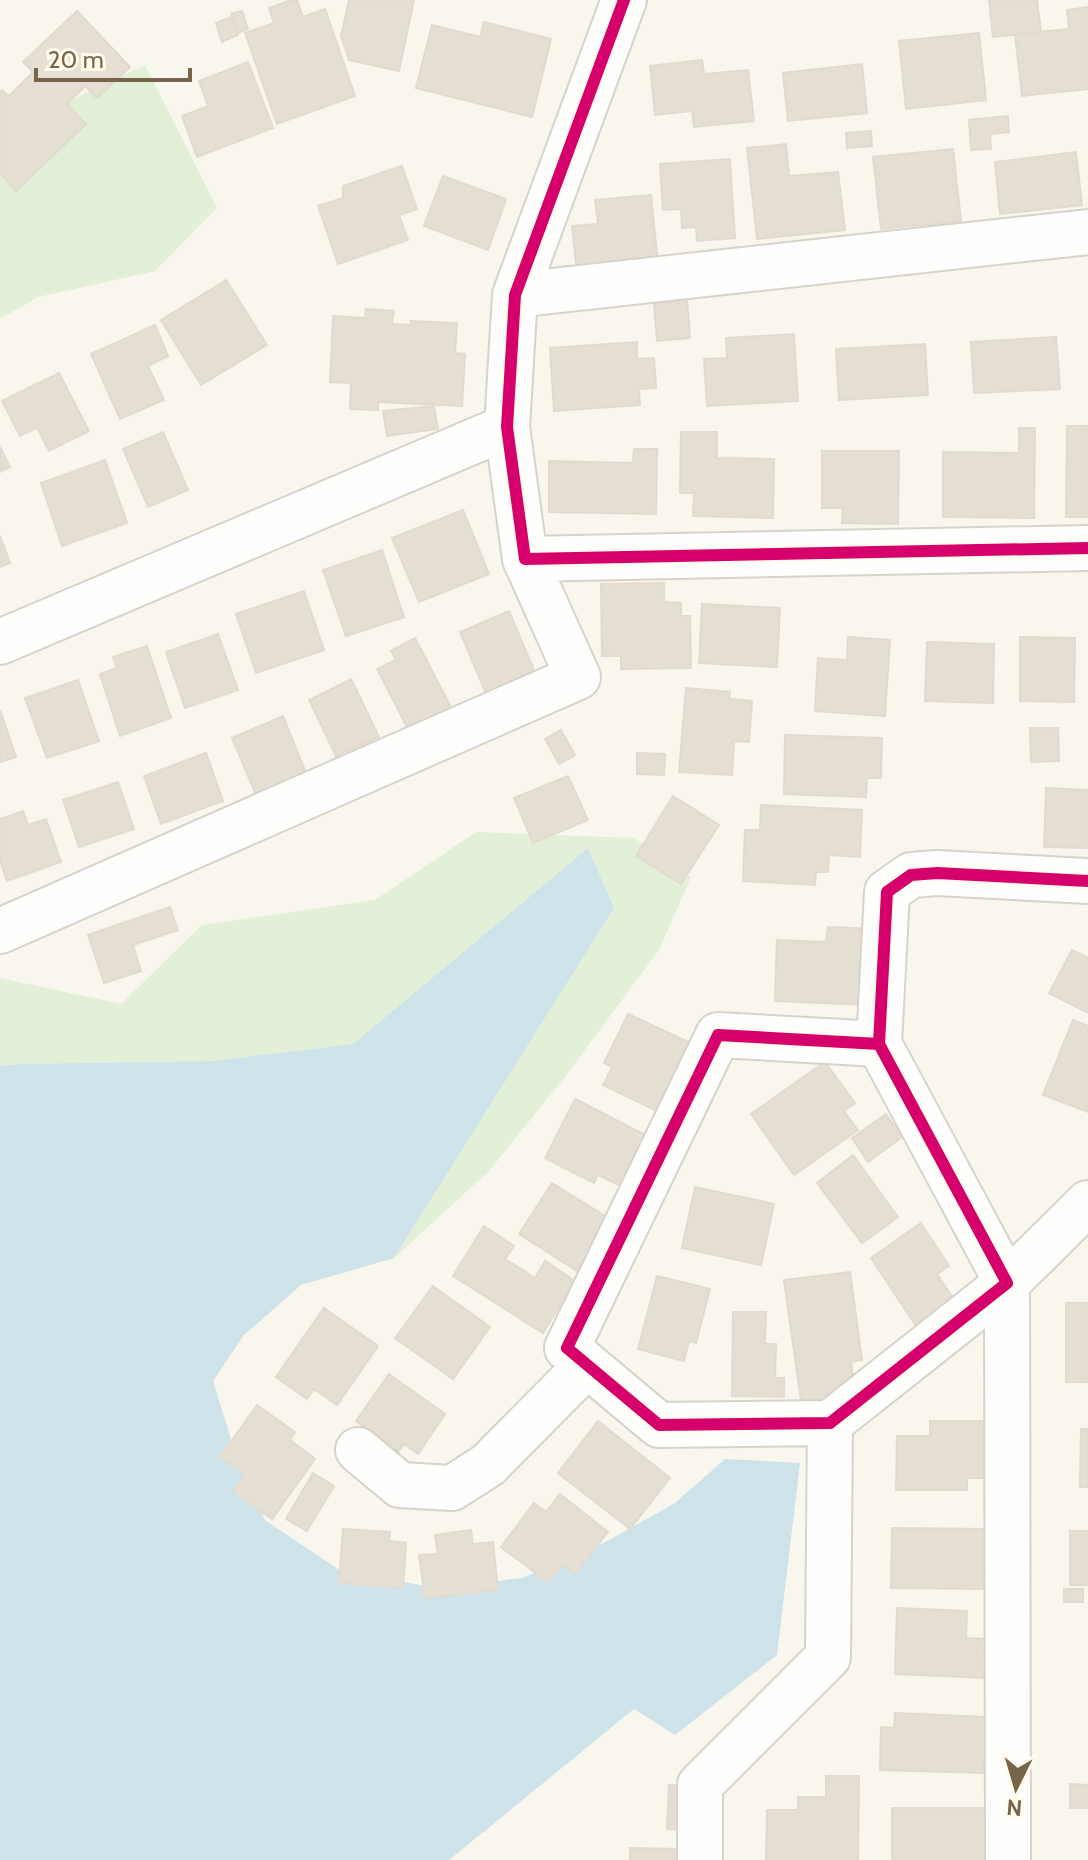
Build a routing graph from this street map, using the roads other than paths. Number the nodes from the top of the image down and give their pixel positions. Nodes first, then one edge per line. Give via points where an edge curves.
1 (623, 0) edge
2 (631, 0) edge
3 (1088, 232) edge
4 (515, 295) junction
5 (507, 427) junction
6 (1088, 548) edge
7 (525, 559) junction
8 (0, 642) edge
9 (1088, 881) edge
10 (0, 931) edge
11 (879, 1044) junction
12 (1088, 1203) edge
13 (1007, 1283) junction
14 (587, 1365) junction
15 (830, 1423) junction
16 (358, 1450) dead end
17 (700, 1860) edge
18 (1008, 1860) edge

1 - 2 street
1 - 4 street
3 - 4 street
4 - 5 street
5 - 7 street
5 - 8 street
6 - 7 street
7 - 10 street via 578,677
9 - 11 street via 937,873 911,875 887,892
11 - 13 street
11 - 14 street via 718,1035 567,1348
12 - 13 street
13 - 15 street
13 - 18 street
14 - 15 street via 659,1425
14 - 16 street via 488,1465 452,1488 400,1485
15 - 17 street via 828,1657 700,1785

